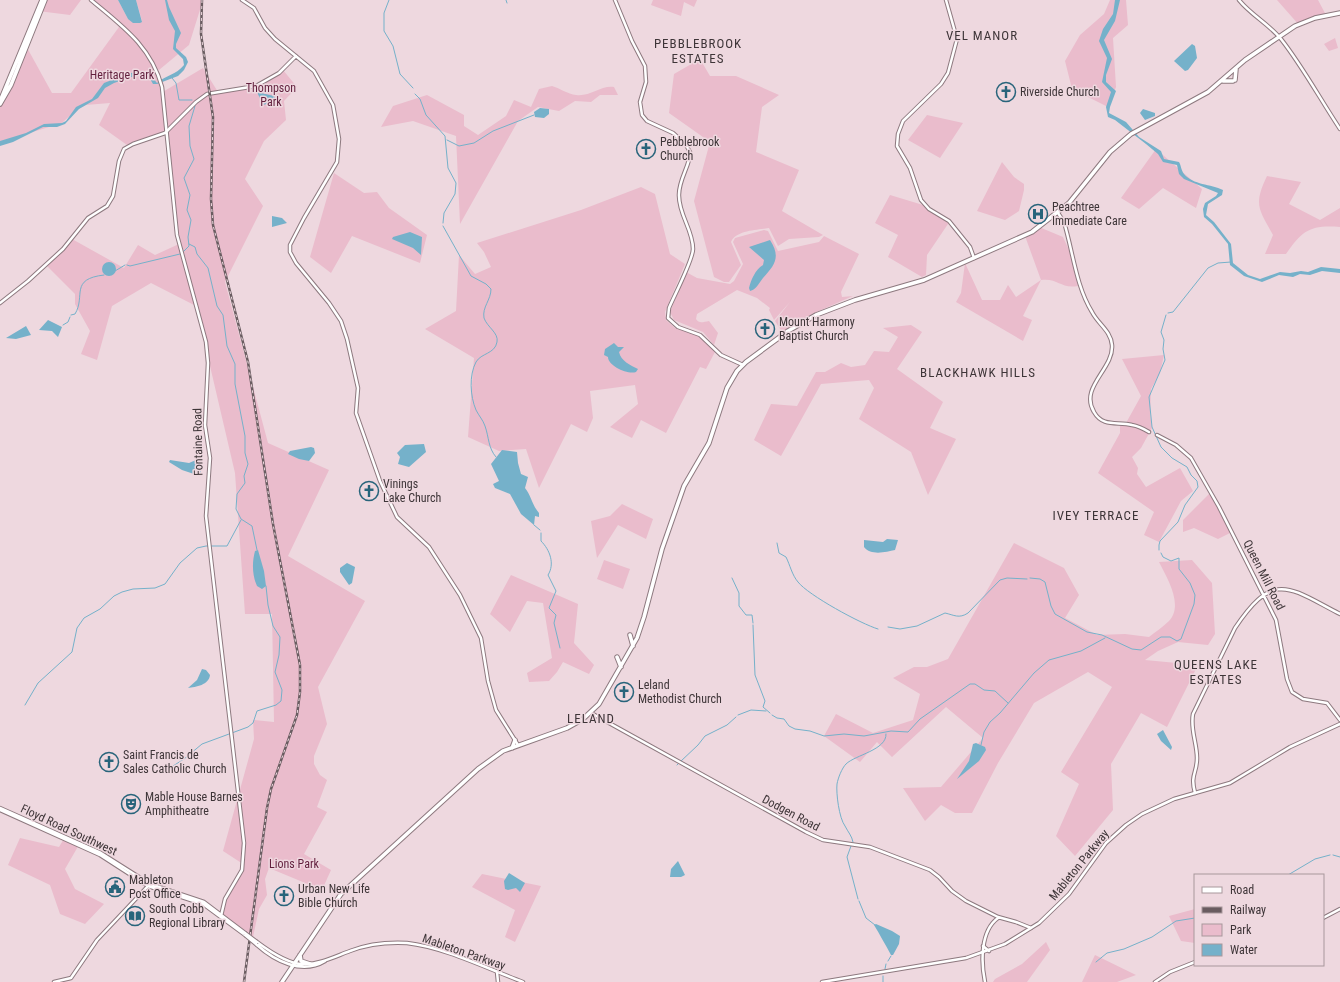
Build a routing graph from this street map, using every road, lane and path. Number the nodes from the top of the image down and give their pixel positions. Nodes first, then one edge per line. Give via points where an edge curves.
1 (43, 0) edge
2 (91, 0) edge
3 (242, 0) edge
4 (615, 0) edge
5 (946, 0) edge
6 (1239, 0) edge
7 (1340, 13) edge
8 (1279, 37) junction
9 (296, 56) junction
10 (1236, 68) junction
11 (1222, 82) junction
12 (0, 100) edge
13 (0, 104) edge
14 (1340, 128) edge
15 (167, 131) junction
16 (1058, 213) junction
17 (974, 259) junction
18 (0, 302) edge
19 (743, 365) junction
20 (1149, 432) dead end
21 (1157, 435) dead end
22 (1263, 594) junction
23 (1340, 614) edge
24 (630, 635) dead end
25 (633, 646) junction
26 (617, 657) dead end
27 (621, 667) junction
28 (591, 713) junction
29 (1340, 720) edge
30 (1340, 724) edge
31 (515, 740) junction
32 (518, 745) junction
33 (512, 748) junction
34 (1195, 793) junction
35 (0, 809) edge
36 (148, 886) junction
37 (1340, 909) edge
38 (221, 915) junction
39 (998, 917) junction
40 (1324, 917) edge
41 (1031, 929) junction
42 (983, 946) junction
43 (989, 951) junction
44 (982, 954) junction
45 (300, 955) junction
46 (329, 959) junction
47 (1194, 962) edge
48 (294, 964) junction
49 (310, 964) junction
50 (497, 972) junction
51 (54, 982) edge
52 (282, 982) edge
53 (498, 982) edge
54 (523, 982) edge
55 (822, 982) edge
56 (985, 982) edge
57 (1155, 982) edge

1 - 12 main road
1 - 13 main road via 11,85
2 - 15 street, Fontaine Road via 137,40 151,58 162,87
3 - 9 street via 254,8 265,28 275,39
4 - 19 street via 645,66 646,82 640,102 642,115 644,119 673,133 690,152 678,195 693,251 669,308 668,318 678,327 700,335 722,355
5 - 17 street via 956,39 948,74 903,121 899,128 897,144 921,200 929,209 949,221 970,247
6 - 8 street
7 - 8 main road via 1308,20
8 - 10 main road
8 - 14 street
9 - 15 street via 277,74 256,86 207,94
9 - 31 street via 314,71 331,100 339,143 335,168 304,218 290,246 290,252 296,264 341,321 358,388 356,413 383,488 397,517 429,547 460,595 481,638 496,710
10 - 11 main road
10 - 11 main road via 1234,80
11 - 16 main road via 1127,137 1112,150 1080,191
15 - 18 street via 124,149 119,161 113,196 107,206 88,218 63,249
15 - 38 street, Fontaine Road via 177,236 206,342 208,363 205,425 210,458 206,516 243,828 242,870 225,899
16 - 17 main road via 1021,238
16 - 20 street via 1064,222 1086,300 1108,332 1112,344 1111,354 1091,393 1093,412 1106,423 1132,425
17 - 19 main road via 915,283 855,300 816,315 784,334
19 - 25 main road via 726,388 709,443 684,486 662,548 644,617
21 - 22 street, Queen Mill Road via 1180,448 1194,462
22 - 23 street via 1278,589 1294,590
22 - 29 street, Queen Mill Road via 1278,627 1287,679 1292,692 1303,699 1327,703
22 - 34 street via 1235,628 1193,714 1197,756 1192,777
24 - 25 main road
25 - 27 main road
26 - 27 main road
27 - 28 main road
28 - 32 main road via 567,728
28 - 39 street, Dodgen Road via 823,840 870,847 930,870 960,897
30 - 34 street, Mableton Parkway via 1290,747 1230,783
31 - 32 street
31 - 33 main road
32 - 33 main road
33 - 45 main road via 484,764 349,885 330,908
34 - 41 street, Mableton Parkway via 1155,807 1122,828 1098,853 1062,901
35 - 36 street, Floyd Road Southwest via 100,855
35 - 38 street, Floyd Road Southwest via 101,853 150,884 200,900
36 - 38 street, Floyd Road Southwest via 199,902
36 - 51 street via 97,940 71,978
37 - 40 street
38 - 48 street, Floyd Road Southwest, bridge via 257,944
39 - 41 street, Dodgen Road
39 - 42 street via 993,922
41 - 43 street, Mableton Parkway
42 - 43 street
42 - 44 street
43 - 44 street, Mableton Parkway
44 - 55 street, Mableton Parkway
44 - 56 street
45 - 48 main road
45 - 49 main road via 301,961
46 - 48 street, Mableton Parkway via 304,968
46 - 49 street, Mableton Parkway
46 - 50 street, Mableton Parkway via 365,946 408,943 434,948
47 - 57 street via 1170,972
48 - 49 street, Mableton Parkway
48 - 52 main road
50 - 53 street
50 - 54 street, Mableton Parkway

